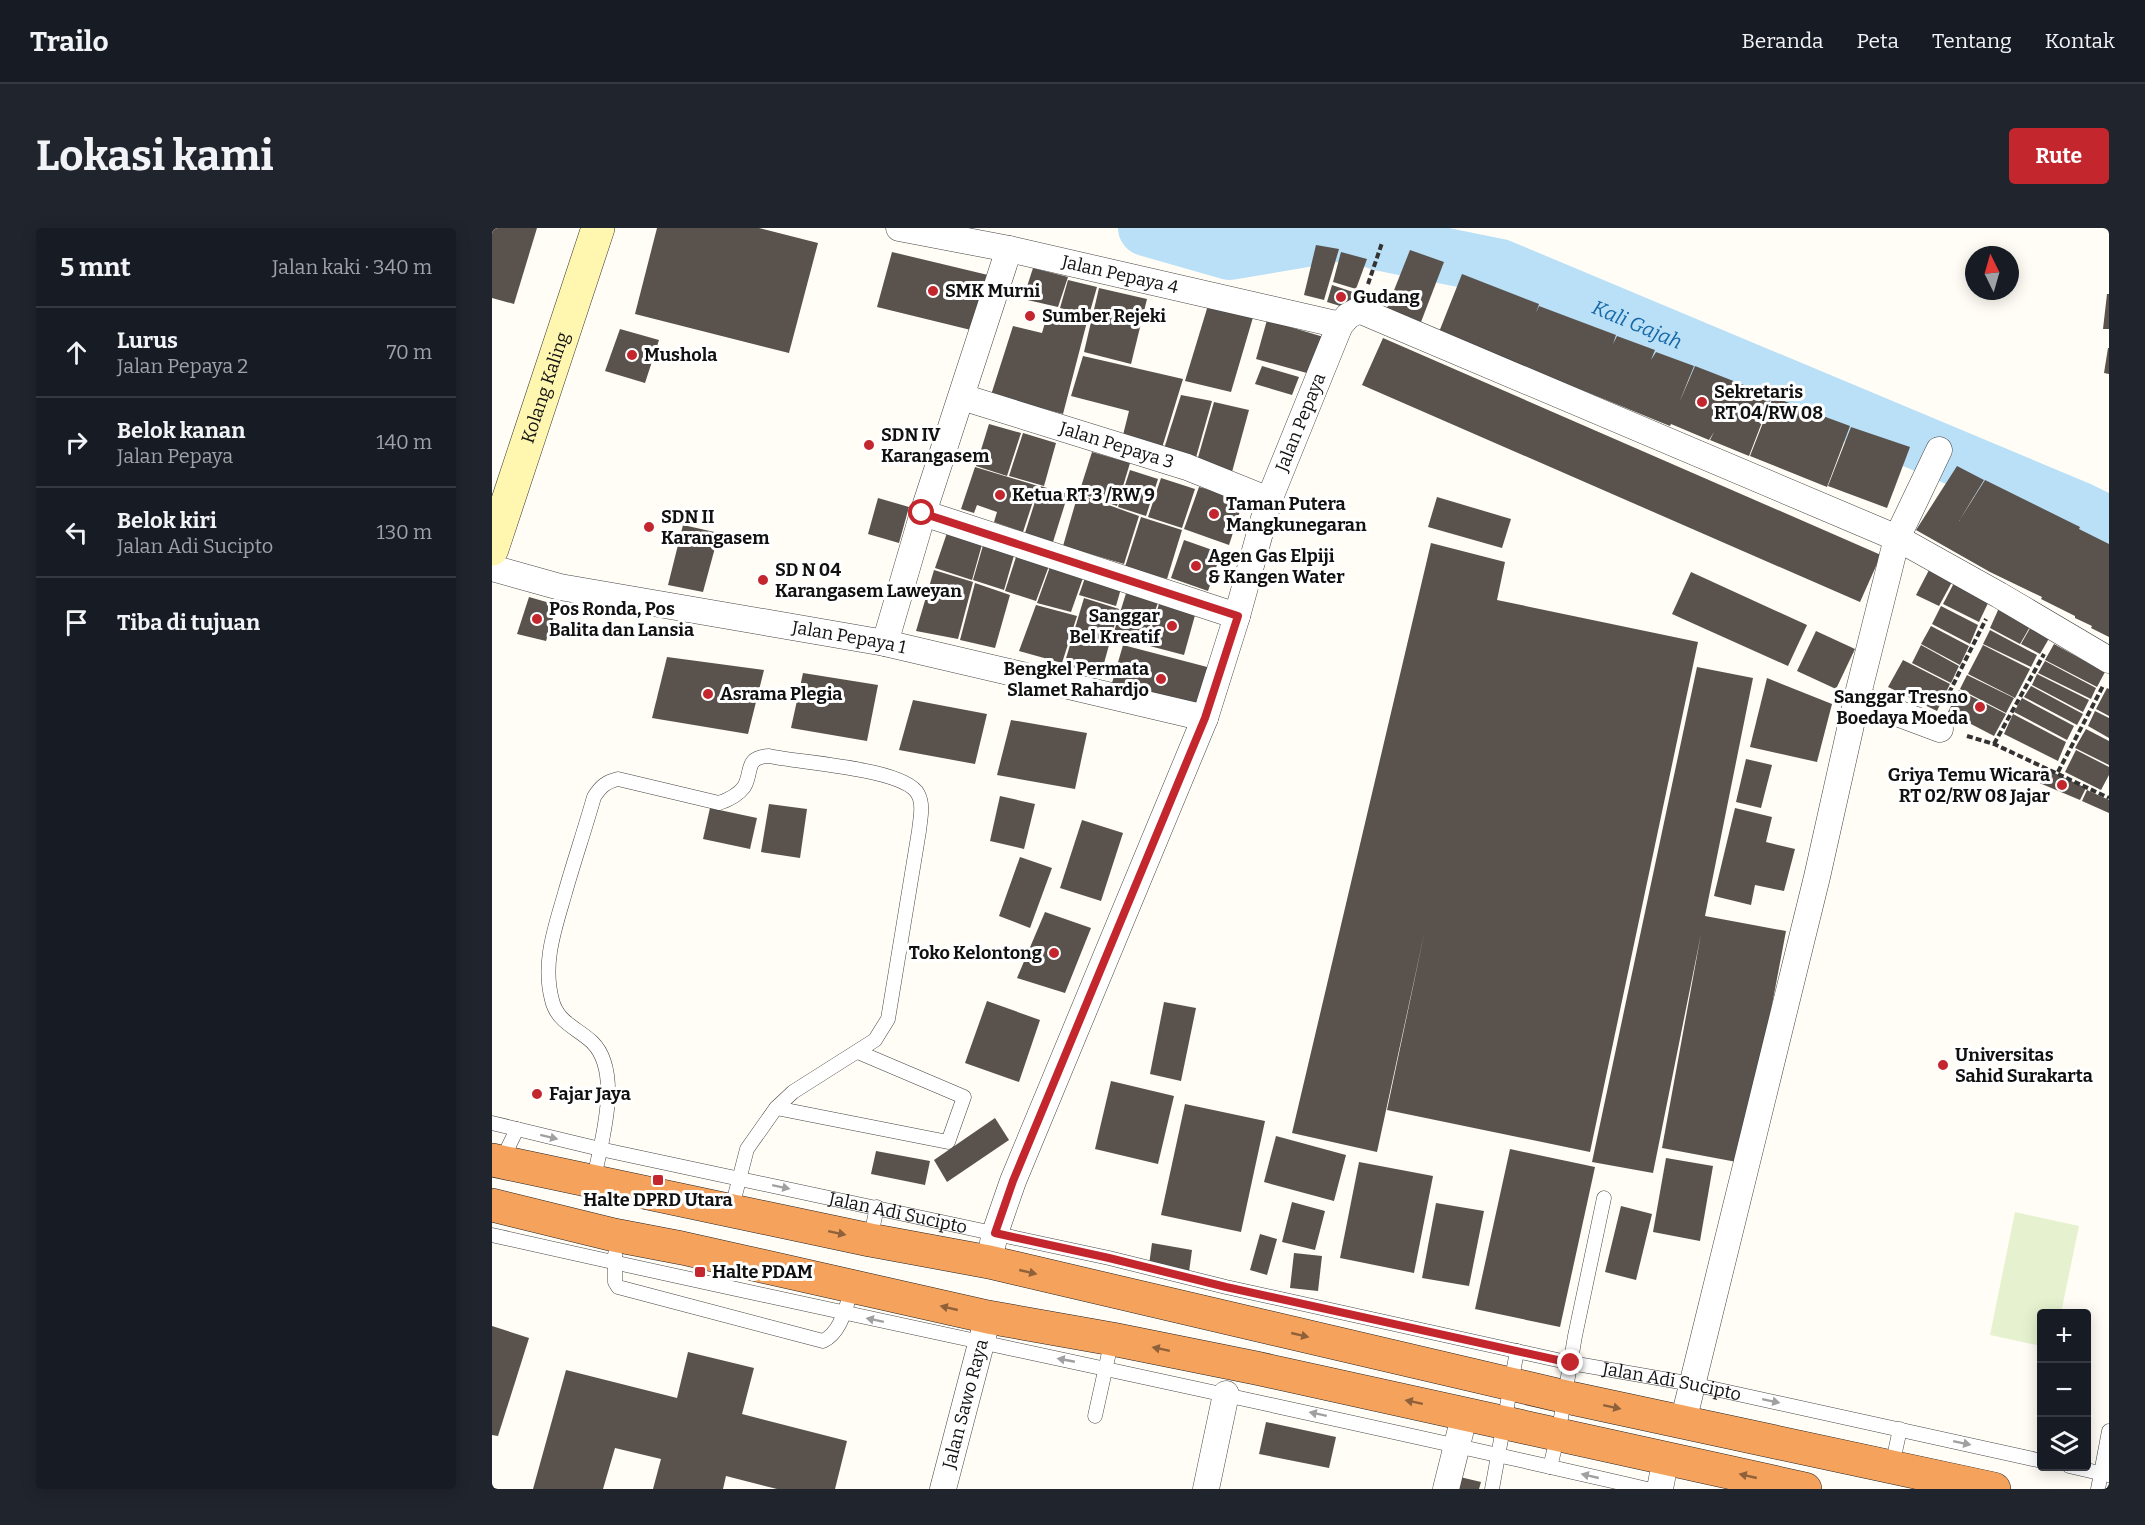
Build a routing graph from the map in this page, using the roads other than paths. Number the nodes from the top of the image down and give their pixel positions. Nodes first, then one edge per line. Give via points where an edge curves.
1 (598, 228) edge
2 (899, 228) edge
3 (1009, 249) junction
4 (1349, 317) junction
5 (962, 397) junction
6 (1938, 450) dead end
7 (1269, 500) junction
8 (922, 513) junction
9 (1897, 538) junction
10 (492, 549) edge
11 (492, 568) edge
12 (1238, 616) junction
13 (885, 643) junction
14 (2109, 660) edge
15 (1857, 698) junction
16 (1205, 718) junction
17 (1936, 727) road end
18 (858, 1052) junction
19 (776, 1108) junction
20 (492, 1123) edge
21 (517, 1129) junction
22 (600, 1149) junction
23 (495, 1166) edge
24 (740, 1178) junction
25 (593, 1182) junction
26 (1604, 1198) dead end
27 (492, 1205) edge
28 (877, 1207) junction
29 (731, 1211) junction
30 (492, 1235) edge
31 (870, 1240) junction
32 (992, 1247) junction
33 (615, 1249) junction
34 (848, 1300) junction
35 (985, 1330) junction
36 (1517, 1351) junction
37 (1108, 1353) junction
38 (1451, 1353) junction
39 (1571, 1363) junction
40 (1511, 1384) junction
41 (1692, 1384) junction
42 (1248, 1386) junction
43 (1566, 1397) junction
44 (1354, 1406) junction
45 (1465, 1413) junction
46 (1095, 1416) dead end
47 (1504, 1422) junction
48 (1683, 1422) junction
49 (1900, 1429) junction
50 (2109, 1431) edge
51 (1558, 1435) junction
52 (1456, 1447) junction
53 (1498, 1454) junction
54 (1666, 1457) junction
55 (2037, 1460) edge
56 (1892, 1466) junction
57 (1550, 1467) junction
58 (2090, 1471) edge
59 (2105, 1474) edge
60 (943, 1489) edge
61 (1206, 1489) edge
62 (1446, 1489) edge
63 (1492, 1489) edge
64 (1647, 1489) edge
65 (1660, 1489) edge
66 (1805, 1489) edge
67 (1994, 1489) edge
68 (2098, 1489) edge

1 - 10 street, Kolang Kaling
2 - 3 street, Jalan Pepaya 4
3 - 4 street, Jalan Pepaya 4
3 - 5 street
4 - 7 street, Jalan Pepaya
4 - 9 street, Jalan Pepaya 4
5 - 7 street, Jalan Pepaya 3 via 1187,468
5 - 8 street
6 - 9 street
7 - 12 street, Jalan Pepaya
8 - 12 street
8 - 13 street
9 - 14 street, Jalan Pepaya 4
9 - 15 street
11 - 13 street, Jalan Pepaya 1 via 560,587
12 - 16 street, Jalan Pepaya
13 - 16 street, Jalan Pepaya 1
15 - 17 street
15 - 41 street
16 - 32 street, Jalan Pepaya via 1013,1181
18 - 19 lane via 794,1092
18 - 19 lane via 964,1096 948,1142
18 - 22 lane via 875,1040 888,1019 919,831 921,803 914,788 868,771 769,756 754,760 744,786 719,803 641,783 618,779 606,782 594,797 550,945 549,960 551,995 558,1013 593,1042 607,1067 607,1114
19 - 24 lane via 747,1149
20 - 21 lane, Jalan Adi Sucipto
21 -> 22 lane, Jalan Adi Sucipto
21 - 23 lane
22 - 24 lane, Jalan Adi Sucipto
22 - 25 lane
23 - 25 highway, Jalan Adi Sucipto
24 -> 28 lane, Jalan Adi Sucipto
24 - 29 lane
25 - 29 highway, Jalan Adi Sucipto
26 - 39 lane
27 - 33 highway
28 - 31 lane
28 - 32 lane, Jalan Adi Sucipto
29 -> 31 highway, Jalan Adi Sucipto
30 - 33 lane
31 - 32 highway, Jalan Adi Sucipto
32 -> 38 highway, Jalan Adi Sucipto
33 - 34 highway via 682,1248
33 - 34 lane via 618,1287 823,1341 842,1320
35 -> 34 highway
37 -> 35 highway
35 - 60 street, Jalan Sawo Raya
36 - 38 lane, Jalan Adi Sucipto
36 - 39 lane, Jalan Adi Sucipto
36 - 40 lane
42 -> 37 highway
37 - 46 lane
38 - 40 highway, Jalan Adi Sucipto
39 - 41 lane, Jalan Adi Sucipto
39 - 43 lane
40 - 43 highway, Jalan Adi Sucipto
40 - 47 lane
41 - 48 street
41 -> 49 lane, Jalan Adi Sucipto
44 -> 42 highway
42 - 61 street
43 -> 48 highway, Jalan Adi Sucipto
43 - 51 lane
45 -> 44 highway
44 - 52 lane
45 - 47 highway
45 - 52 street
47 - 51 highway
47 - 53 lane
48 - 56 highway, Jalan Adi Sucipto
49 -> 55 lane, Jalan Adi Sucipto
49 - 56 lane
50 - 59 lane
51 - 54 highway
51 - 57 lane
52 - 53 lane
52 - 62 street
53 - 57 lane
53 - 63 lane
54 - 65 street
66 -> 54 highway
56 - 67 highway, Jalan Adi Sucipto
64 -> 57 lane
58 - 59 lane
59 - 68 lane

